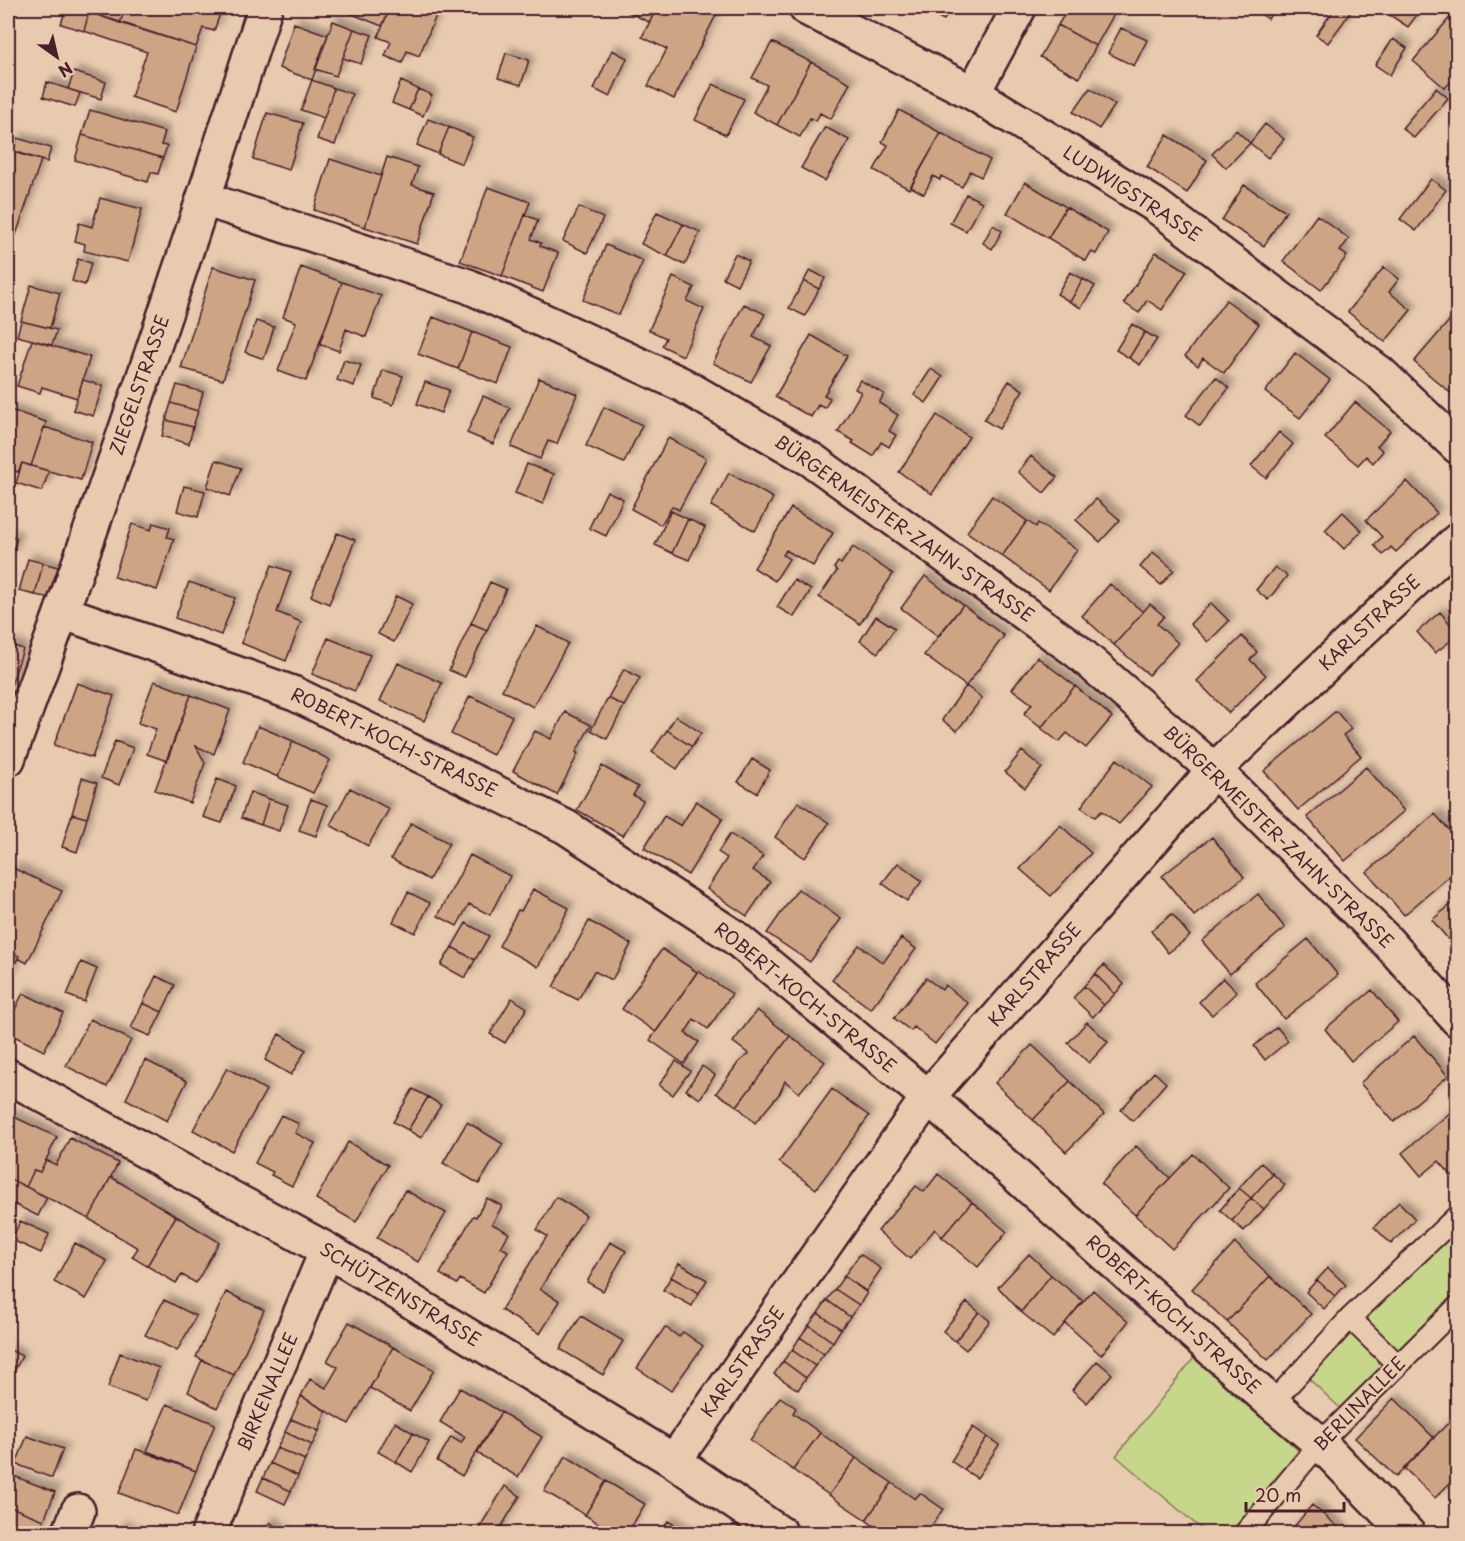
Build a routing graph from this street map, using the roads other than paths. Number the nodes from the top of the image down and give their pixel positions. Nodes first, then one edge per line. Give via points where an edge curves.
1 (265, 8) edge
2 (806, 8) edge
3 (1019, 8) edge
4 (973, 93) junction
5 (204, 199) junction
6 (1458, 447) edge
7 (1458, 540) edge
8 (62, 612) junction
9 (8, 759) edge
10 (1214, 770) junction
11 (1458, 1020) edge
12 (8, 1076) edge
13 (928, 1097) junction
14 (1458, 1215) edge
15 (327, 1250) junction
16 (1458, 1306) edge
17 (1350, 1318) junction
18 (1398, 1365) junction
19 (1272, 1402) junction
20 (1320, 1443) junction
21 (674, 1461) junction
22 (208, 1533) edge
23 (781, 1533) edge
24 (1244, 1533) edge
25 (1408, 1533) edge

1 - 5 street, ZIEGELSTRASSE
2 - 4 street, LUDWIGSTRASSE
3 - 4 street
4 - 6 street, LUDWIGSTRASSE via 1155,205 1380,373
5 - 8 street, ZIEGELSTRASSE
5 - 10 street, BÜRGERMEISTER-ZAHN-STRASSE via 468,286 681,384 812,460 1077,651
7 - 10 street, KARLSTRASSE
8 - 9 street, ZIEGELSTRASSE
8 - 13 street, ROBERT-KOCH-STRASSE via 296,694 566,827 732,936
10 - 11 street, BÜRGERMEISTER-ZAHN-STRASSE via 1384,939
10 - 13 street, KARLSTRASSE
12 - 15 street, SCHÜTZENSTRASSE
13 - 19 street, ROBERT-KOCH-STRASSE
13 - 21 street, KARLSTRASSE
14 - 17 lane
15 - 21 street, SCHÜTZENSTRASSE
15 - 22 street, BIRKENALLEE
16 - 18 lane, BERLINALLEE
17 - 18 lane
17 - 19 lane
18 - 20 lane, BERLINALLEE
19 - 20 street, ROBERT-KOCH-STRASSE
20 - 24 lane, BERLINALLEE
20 - 25 street, ROBERT-KOCH-STRASSE
21 - 23 street, SCHÜTZENSTRASSE

